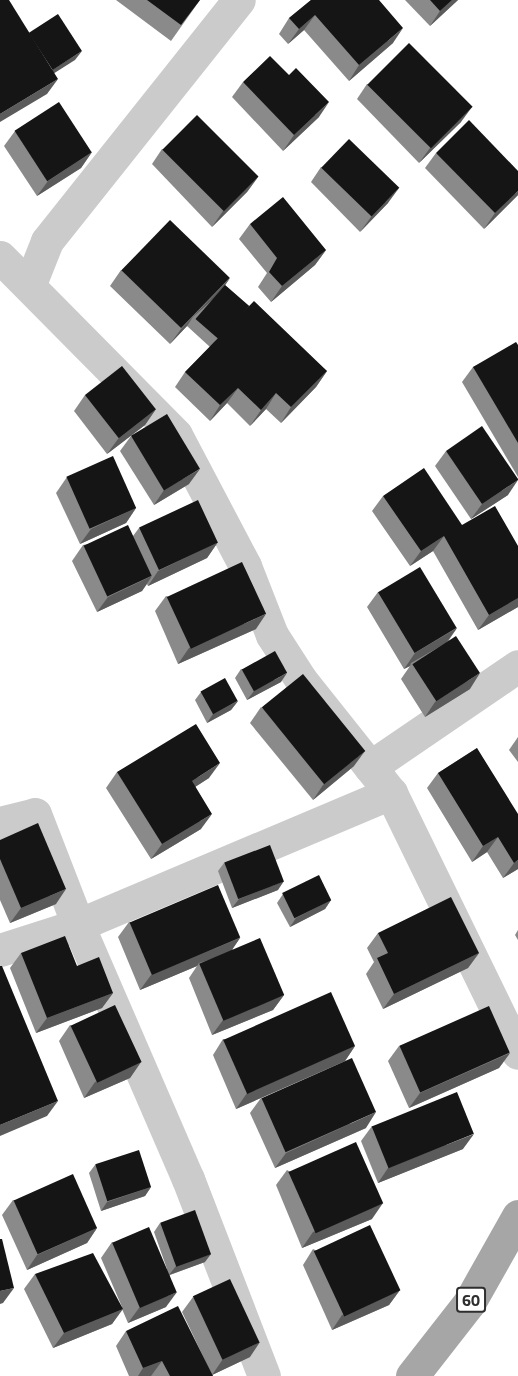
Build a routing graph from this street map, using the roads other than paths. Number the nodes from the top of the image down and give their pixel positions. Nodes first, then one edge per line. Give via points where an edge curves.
1 (239, 0) edge
2 (0, 257) edge
3 (30, 284) junction
4 (518, 666) edge
5 (370, 767) junction
6 (391, 793) junction
7 (0, 823) edge
8 (78, 925) junction
9 (0, 950) edge
10 (518, 1053) edge
11 (518, 1216) edge
12 (264, 1376) edge
13 (412, 1376) edge

1 - 3 street via 47,241
2 - 3 street
3 - 5 street via 176,435 245,566 272,635 301,680
4 - 5 street
5 - 6 street
6 - 8 street
6 - 10 street
7 - 8 street via 35,814
8 - 9 street
8 - 12 street via 188,1179
11 - 13 main road, 60 via 469,1303

